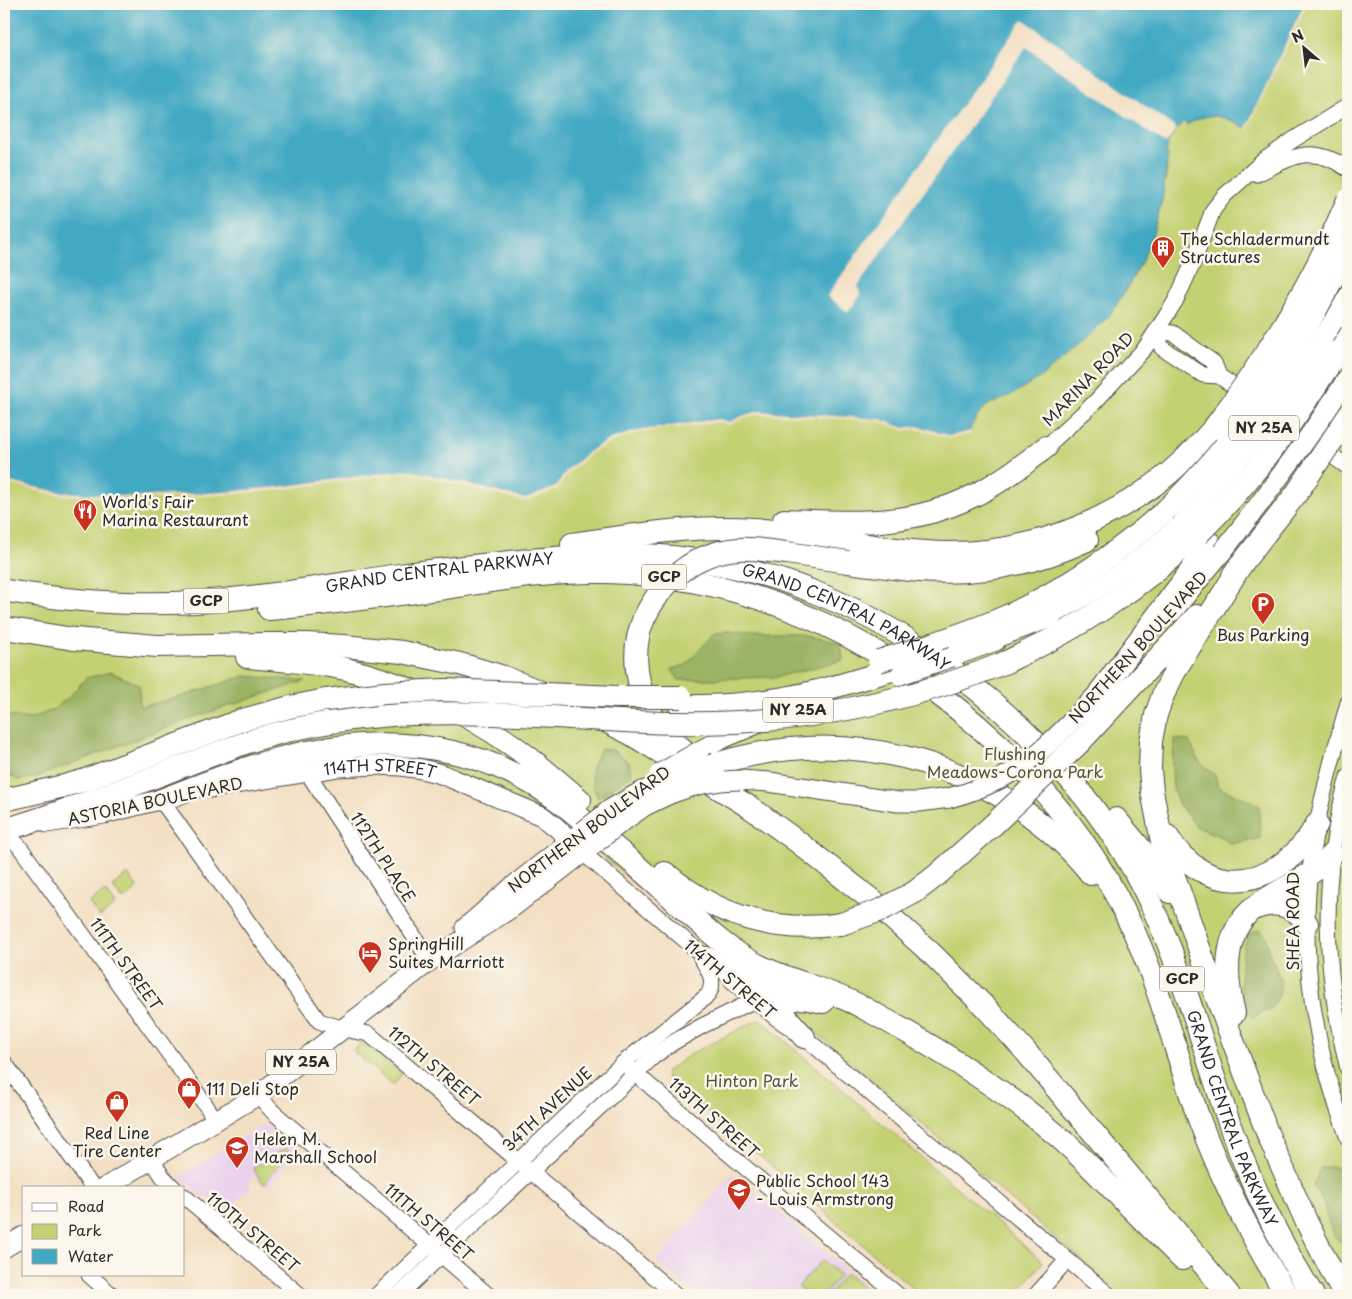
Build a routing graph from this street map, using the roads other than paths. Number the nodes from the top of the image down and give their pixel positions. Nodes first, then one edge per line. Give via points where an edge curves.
1 (1348, 106) edge
2 (1348, 169) edge
3 (1242, 181) junction
4 (1348, 200) edge
5 (1348, 247) edge
6 (1348, 296) edge
7 (1156, 332) junction
8 (1340, 336) edge
9 (1348, 377) edge
10 (1348, 417) edge
11 (1348, 426) edge
12 (1046, 447) joint
13 (1348, 466) edge
14 (1296, 494) junction
15 (1181, 523) junction
16 (611, 538) junction
17 (1242, 565) junction
18 (404, 574) junction
19 (5, 591) edge
20 (1051, 616) joint
21 (4, 628) edge
22 (157, 646) junction
23 (944, 651) junction
24 (890, 669) junction
25 (1100, 692) joint
26 (989, 699) junction
27 (1348, 703) edge
28 (1073, 734) junction
29 (707, 758) junction
30 (306, 772) junction
31 (1348, 777) edge
32 (665, 784) junction
33 (4, 800) edge
34 (161, 800) junction
35 (1154, 806) junction
36 (751, 808) junction
37 (612, 819) joint
38 (1317, 824) junction
39 (4, 830) edge
40 (583, 841) junction
41 (1332, 854) junction
42 (640, 869) junction
43 (1309, 874) junction
44 (1249, 912) junction
45 (841, 924) junction
46 (1307, 924) junction
47 (699, 952) junction
48 (430, 961) junction
49 (1152, 976) junction
50 (1211, 982) junction
51 (782, 994) junction
52 (806, 998) junction
53 (755, 1000) junction
54 (885, 1020) junction
55 (344, 1029) junction
56 (804, 1037) junction
57 (4, 1062) edge
58 (623, 1063) junction
59 (1348, 1069) edge
60 (635, 1073) junction
61 (258, 1095) junction
62 (1259, 1108) junction
63 (216, 1121) junction
64 (1348, 1138) edge
65 (152, 1160) junction
66 (518, 1161) junction
67 (531, 1172) junction
68 (1290, 1185) junction
69 (92, 1186) edge
70 (107, 1186) edge
71 (172, 1186) edge
72 (185, 1197) edge
73 (22, 1237) edge
74 (429, 1245) junction
75 (4, 1248) edge
76 (442, 1256) junction
77 (1067, 1260) junction
78 (1348, 1265) edge
79 (90, 1276) edge
80 (112, 1295) edge
81 (300, 1295) edge
82 (377, 1295) edge
83 (399, 1295) edge
84 (488, 1295) edge
85 (676, 1295) edge
86 (898, 1295) edge
87 (1036, 1295) edge
88 (1109, 1295) edge
89 (1217, 1295) edge
90 (1229, 1295) edge
91 (1287, 1295) edge
92 (1313, 1295) edge
93 (1344, 1295) edge

1 - 3 street, MARINA ROAD via 1276,151
2 - 3 street, MARINA ROAD via 1320,155 1304,155
3 - 7 street, MARINA ROAD via 1224,196 1214,210 1185,282
4 - 15 highway, bridge via 1321,260 1244,387 1202,442 1154,485
5 - 15 highway, bridge via 1314,314 1262,396 1189,488
6 - 8 main road, NY 25A
7 - 12 street, MARINA ROAD via 1113,384
7 - 13 street via 1173,333 1214,363 1219,376
8 - 15 main road, NY 25A, bridge via 1289,392 1219,485
8 - 15 highway, bridge via 1309,404 1279,452
9 - 15 main road, NY 25A, bridge via 1266,495
10 - 14 highway, bridge
11 - 14 highway, bridge
12 - 16 highway via 1009,476 983,491 946,508 917,516 869,522 730,521
14 - 17 highway
15 - 16 highway via 1096,520 1016,546 975,552 923,552 742,528
15 - 20 main road, NY 25A via 1115,577
15 - 23 highway via 1131,540 1103,562 1054,592
15 - 25 highway
15 - 36 highway, bridge via 1117,524 1046,556 979,570 920,571 755,549 721,552 696,561 659,592 644,618 636,653 639,685 657,723 673,741
15 - 39 highway, bridge via 1152,575 1105,609 1004,664 948,685 892,700 758,721 679,723 465,713 328,722 257,739
16 - 18 highway
17 - 28 highway via 1176,640
17 - 35 highway via 1176,669 1162,699 1151,748
18 - 19 highway, GRAND CENTRAL PARKWAY / GCP via 270,595 194,602 108,603
18 - 26 highway, GRAND CENTRAL PARKWAY / GCP via 594,555 672,557 730,567 806,588 860,612 921,648
19 - 49 highway, GRAND CENTRAL PARKWAY / GCP via 117,608 232,612 377,597 537,575 605,572 680,579 764,600 828,625 907,671 974,722 1010,755 1057,805 1091,853 1130,921
20 - 23 highway via 998,636
21 - 22 highway via 74,640
22 - 36 highway via 344,646 402,652 480,670 541,692 624,730
22 - 45 highway via 344,669 412,691 457,712 510,744 669,877 701,899 738,916 775,925
23 - 24 highway
24 - 29 main road, NY 25A via 724,738
24 - 33 highway, bridge via 680,702 466,690 385,692 326,700 249,718 85,780
25 - 28 main road, NORTHERN BOULEVARD
26 - 50 highway via 1054,750 1136,842 1172,895
26 - 92 highway, GRAND CENTRAL PARKWAY / GCP via 1073,782 1109,830 1139,880 1172,951 1248,1172 1277,1234
27 - 38 street, SHEA ROAD
28 - 32 main road, NORTHERN BOULEVARD, bridge via 978,790 919,802 898,802 769,782 740,780 692,786
28 - 45 highway, bridge via 994,824 937,875 915,892 881,910
29 - 32 highway, bridge
29 - 49 highway via 806,747 845,748 906,757 962,776 1025,812 1074,854 1108,900
30 - 34 main road, ASTORIA BOULEVARD
30 - 40 main road, 114TH STREET via 376,765 428,770 536,813
30 - 48 street, 112TH PLACE
31 - 41 street
32 - 37 highway via 636,796
34 - 39 main road, ASTORIA BOULEVARD via 87,818
34 - 42 highway via 251,767 303,753 368,744 446,750 525,779 567,807
34 - 55 street, 112TH STREET via 319,1021
35 - 38 highway via 1166,835 1183,858 1201,871 1227,878 1267,874 1300,849
35 - 50 highway via 1162,842
36 - 90 highway via 860,890 960,981 1026,1052
37 - 40 main road, NORTHERN BOULEVARD, bridge
38 - 43 street, SHEA ROAD
39 - 63 street, 111TH STREET via 20,846
40 - 47 street, 114TH STREET
40 - 48 main road, NORTHERN BOULEVARD via 497,899
41 - 43 highway
41 - 59 street via 1327,914 1329,956
42 - 45 highway via 687,904 736,925 789,932
42 - 54 highway via 746,959 848,1001
43 - 44 highway
43 - 46 street, SHEA ROAD
44 - 46 highway via 1276,904 1297,912
44 - 62 highway via 1237,928 1232,944 1228,985
46 - 64 street, SHEA ROAD via 1309,971 1318,1029 1326,1068
47 - 51 highway via 760,987
47 - 53 street, 114TH STREET
47 - 58 street, 34TH AVENUE via 710,973 710,992
48 - 55 main road, NORTHERN BOULEVARD / NY 25A
49 - 91 highway, GRAND CENTRAL PARKWAY / GCP via 1215,1160 1249,1230
50 - 62 highway
51 - 52 highway
51 - 53 highway
52 - 54 highway
52 - 56 highway via 791,1000 783,1009
53 - 56 street, 114TH STREET
53 - 60 street, 34TH AVENUE via 686,1034
54 - 89 highway via 954,1060 1053,1132
55 - 61 main road, NORTHERN BOULEVARD / NY 25A
55 - 66 street, 112TH STREET via 369,1034
56 - 77 street, 114TH STREET
57 - 69 street
58 - 60 street, 113TH STREET
58 - 66 street, 34TH AVENUE
60 - 67 street, 34TH AVENUE
60 - 86 street, 113TH STREET
61 - 63 main road, NORTHERN BOULEVARD / NY 25A
61 - 74 street, 111TH STREET via 273,1112
62 - 68 highway
63 - 65 main road, NORTHERN BOULEVARD / NY 25A
65 - 70 main road, NORTHERN BOULEVARD / NY 25A
65 - 71 street
66 - 67 street, 112TH STREET
66 - 74 street, 34TH AVENUE
67 - 76 street, 34TH AVENUE
67 - 85 street, 112TH STREET
68 - 78 highway via 1329,1252
68 - 93 highway
72 - 81 street, 110TH STREET
73 - 75 main road
74 - 76 street, 111TH STREET
74 - 82 street, 34TH AVENUE
76 - 83 street, 34TH AVENUE
76 - 84 street, 111TH STREET
77 - 87 street
77 - 88 street, 114TH STREET
79 - 80 street

